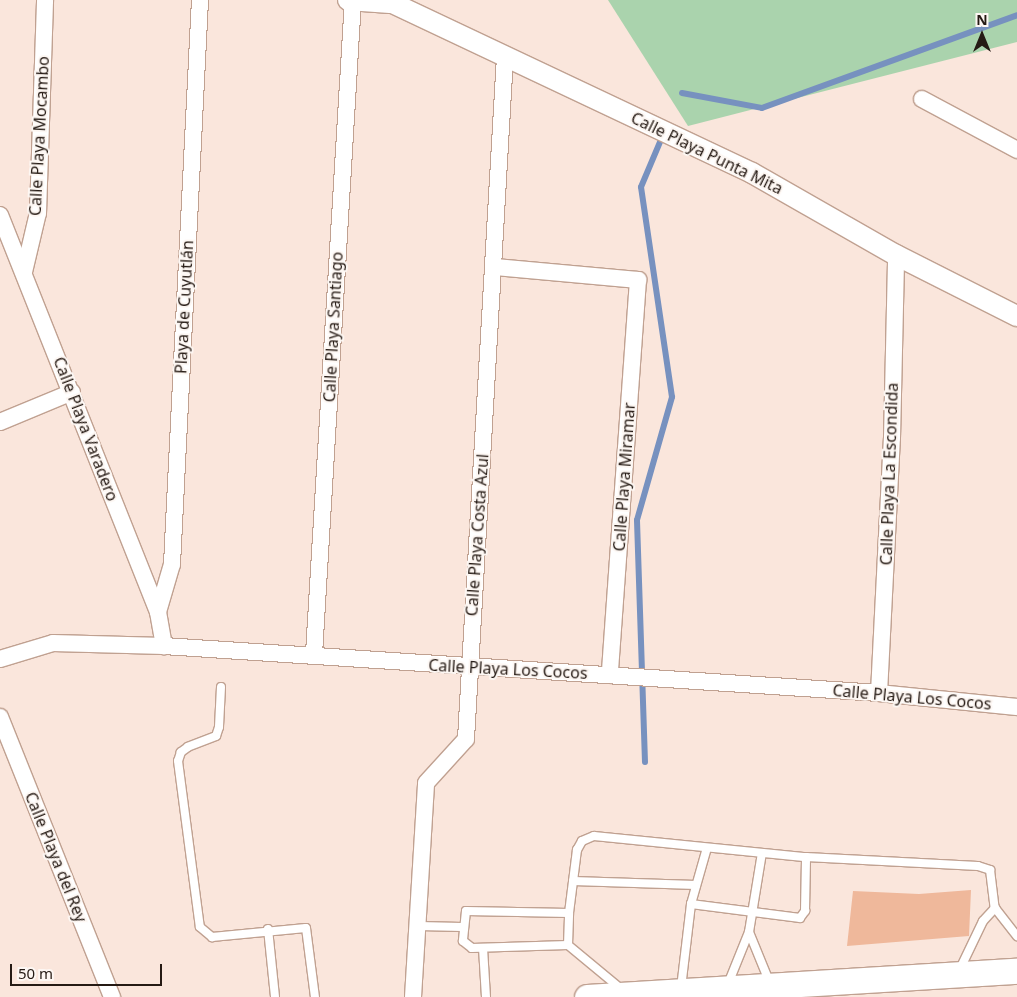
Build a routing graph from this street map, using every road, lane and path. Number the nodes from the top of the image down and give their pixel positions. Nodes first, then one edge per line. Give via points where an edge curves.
1 (45, 0) edge
2 (200, 0) edge
3 (351, 1) edge
4 (388, 2) edge
5 (505, 57) junction
6 (922, 99) dead end
7 (1017, 150) edge
8 (0, 215) edge
9 (896, 255) junction
10 (495, 268) junction
11 (24, 272) junction
12 (1017, 316) edge
13 (72, 392) junction
14 (0, 422) edge
15 (158, 612) junction
16 (164, 646) junction
17 (314, 654) junction
18 (0, 659) edge
19 (468, 668) junction
20 (610, 675) junction
21 (221, 688) dead end
22 (879, 693) junction
23 (1017, 706) edge
24 (0, 717) edge
25 (707, 848) junction
26 (762, 853) junction
27 (806, 857) junction
28 (573, 881) junction
29 (696, 885) junction
30 (691, 904) junction
31 (995, 908) junction
32 (569, 913) junction
33 (753, 913) junction
34 (419, 926) junction
35 (462, 927) junction
36 (268, 929) junction
37 (749, 932) junction
38 (1017, 936) edge
39 (568, 945) junction
40 (483, 948) junction
41 (1017, 971) edge
42 (957, 977) junction
43 (771, 986) junction
44 (726, 989) junction
45 (680, 992) junction
46 (628, 995) junction
47 (112, 997) edge
48 (275, 997) edge
49 (315, 997) edge
50 (413, 997) edge
51 (486, 997) edge
52 (587, 997) edge

1 - 11 street, Calle Playa Mocambo via 38,212
2 - 15 street, Playa de Cuyutlán via 172,564
3 - 4 street
3 - 17 street, Calle Playa Santiago
4 - 5 street, Calle Playa Punta Mita
5 - 9 street, Calle Playa Punta Mita via 752,173
5 - 10 street, Calle Playa Costa Azul
6 - 7 street
8 - 11 street, Calle Playa Varadero
9 - 12 street, Calle Playa Punta Mita
9 - 22 street, Calle Playa La Escondida via 892,438
10 - 19 street, Calle Playa Costa Azul
10 - 20 street, Calle Playa Miramar via 638,280
11 - 13 street, Calle Playa Varadero
13 - 14 street
13 - 15 street, Calle Playa Varadero
15 - 16 street, Calle Playa Varadero
16 - 17 street, Calle Playa Los Cocos
16 - 18 street, Calle Playa Los Cocos via 53,643
17 - 19 street, Calle Playa Los Cocos
19 - 20 street, Calle Playa Los Cocos
19 - 34 street, Calle Playa Costa Azul via 466,739 426,783
20 - 22 street, Calle Playa Los Cocos
21 - 36 lane via 220,727 216,736 188,747 181,752 178,761 200,928 212,937
22 - 23 street, Calle Playa Los Cocos
24 - 47 street, Calle Playa del Rey
25 - 26 lane
25 - 28 lane via 594,836 582,841 577,850
25 - 29 lane
26 - 27 lane
26 - 33 lane
27 - 31 lane via 978,866 990,870
27 - 33 lane via 805,910 800,918
28 - 29 lane
28 - 32 lane
29 - 30 lane
30 - 33 lane
30 - 45 lane
31 - 38 lane
31 - 42 lane via 983,921
32 - 35 lane via 470,910 464,915
32 - 39 lane
33 - 37 lane
34 - 35 lane
34 - 50 street, Calle Playa Costa Azul
35 - 40 lane via 466,947
36 - 48 lane
36 - 49 lane via 306,928
37 - 43 lane
37 - 44 lane
39 - 40 lane
39 - 46 lane
40 - 51 lane
41 - 42 main road
42 - 43 main road
43 - 44 main road
44 - 45 main road
45 - 46 main road
46 - 52 main road

